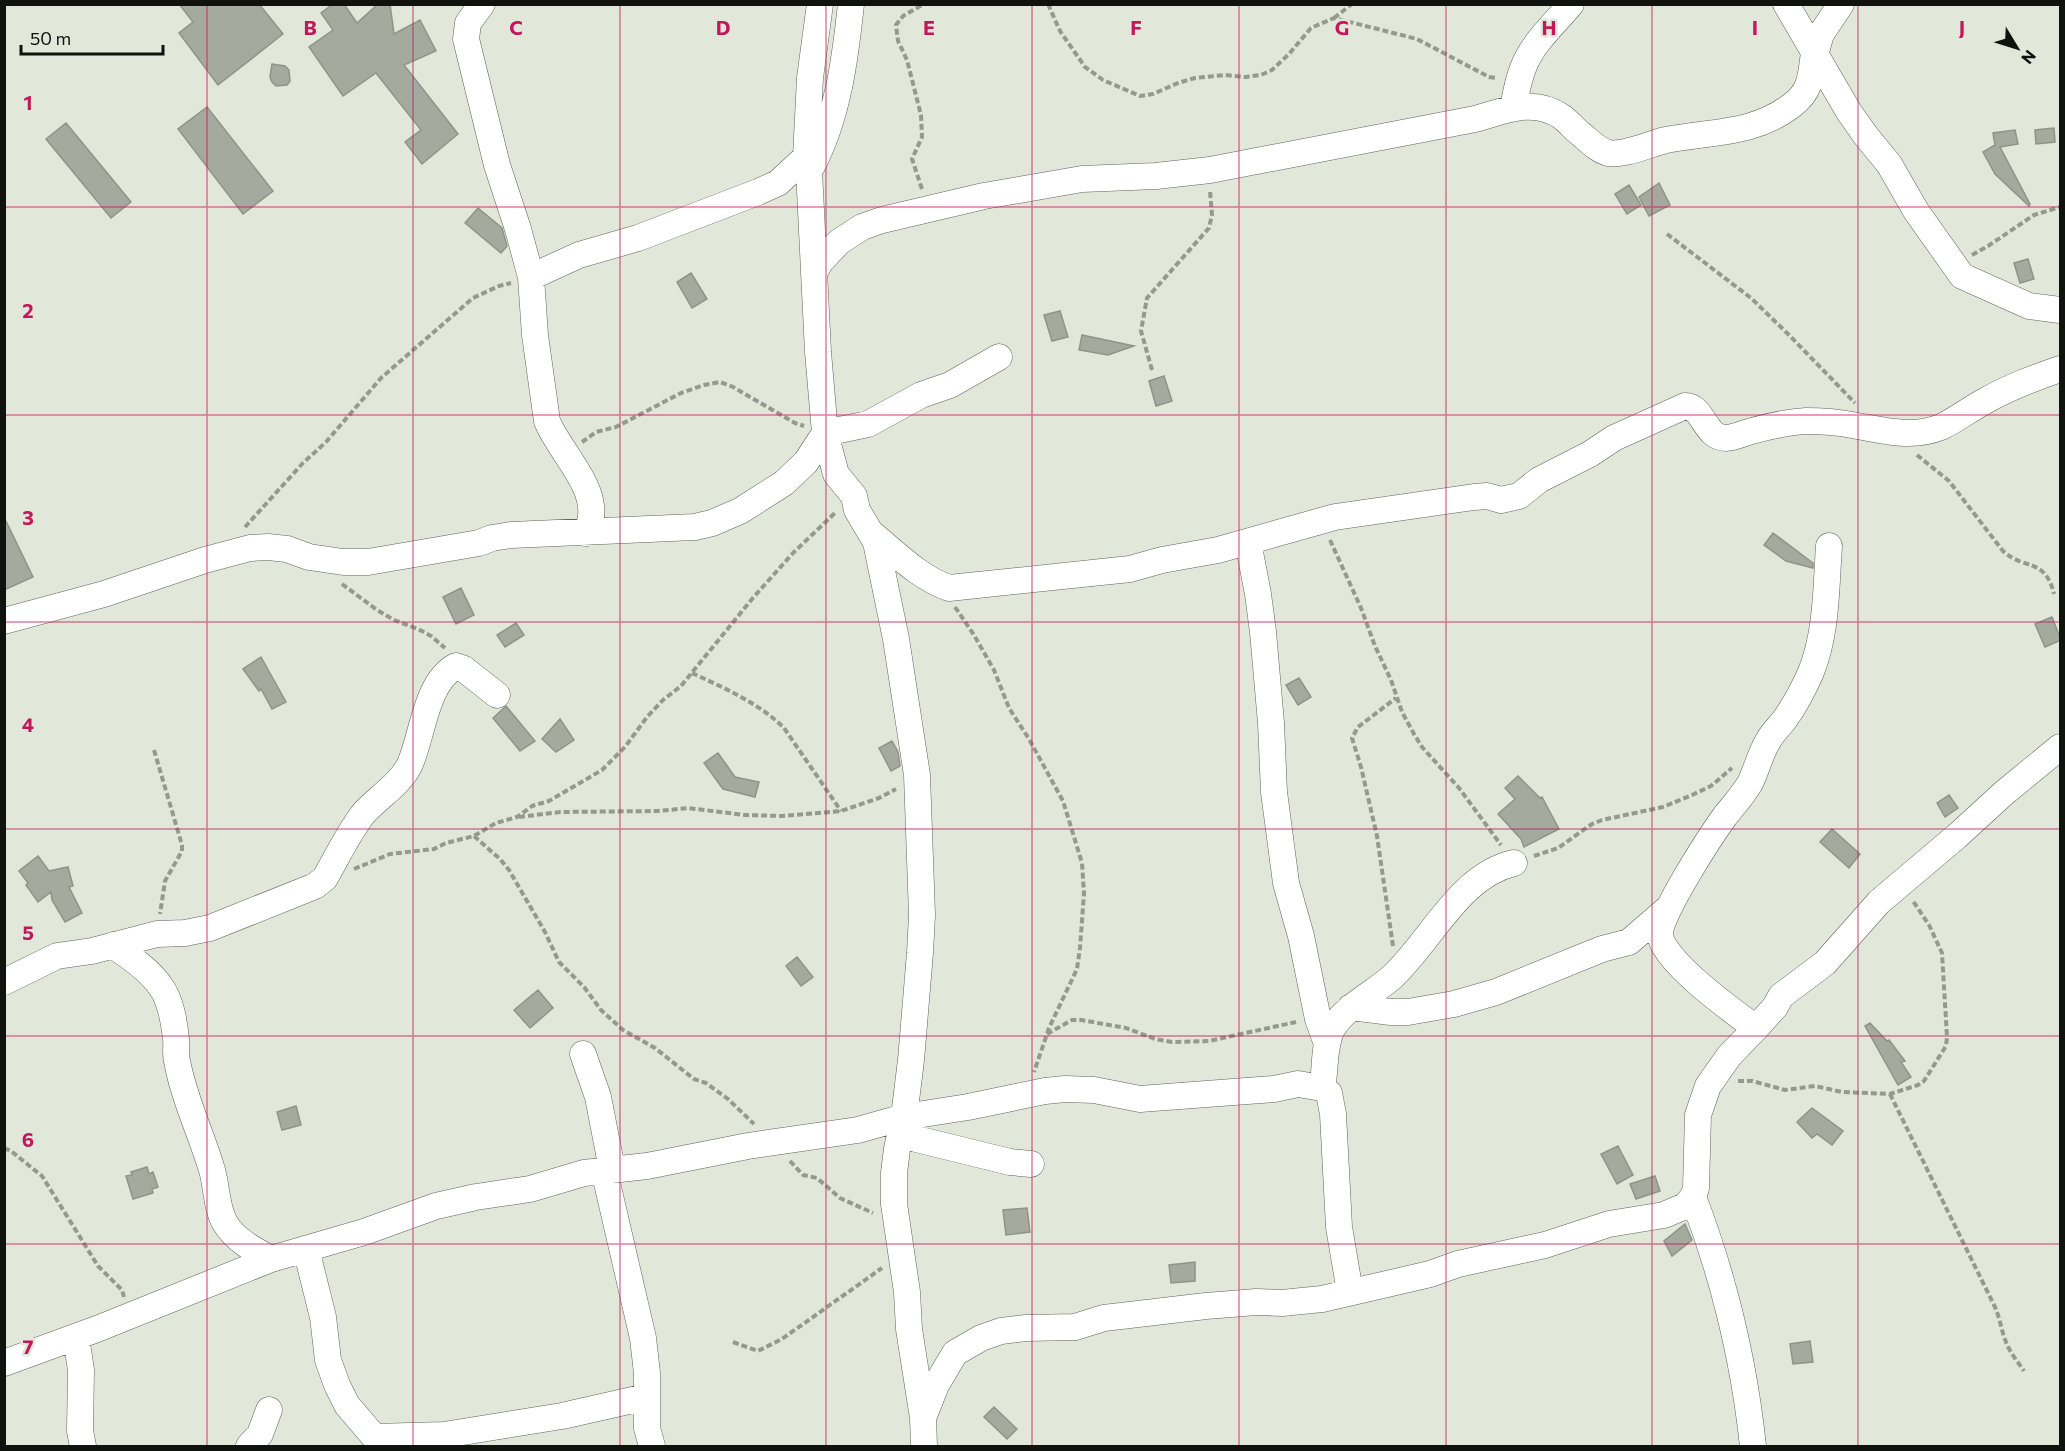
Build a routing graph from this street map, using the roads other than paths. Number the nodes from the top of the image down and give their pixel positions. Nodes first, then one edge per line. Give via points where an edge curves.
1 (482, 4) edge
2 (820, 4) edge
3 (851, 4) edge
4 (1571, 4) edge
5 (1785, 4) edge
6 (1841, 4) edge
7 (1814, 54) junction
8 (1513, 108) junction
9 (808, 164) junction
10 (814, 273) junction
11 (530, 275) junction
12 (2061, 310) edge
13 (999, 357) dead end
14 (2061, 369) edge
15 (825, 433) junction
16 (870, 532) junction
17 (585, 533) junction
18 (1248, 542) junction
19 (1829, 546) dead end
20 (4, 621) edge
21 (497, 695) dead end
22 (2061, 747) edge
23 (1514, 863) road end
24 (1666, 910) junction
25 (113, 945) junction
26 (4, 982) edge
27 (1351, 1007) junction
28 (1756, 1028) junction
29 (1327, 1044) junction
30 (583, 1054) dead end
31 (1322, 1088) junction
32 (902, 1126) junction
33 (1031, 1164) dead end
34 (608, 1170) junction
35 (1693, 1197) junction
36 (306, 1249) junction
37 (270, 1259) junction
38 (1350, 1292) junction
39 (76, 1336) junction
40 (4, 1363) edge
41 (646, 1397) junction
42 (269, 1410) dead end
43 (923, 1418) junction
44 (378, 1442) edge
45 (83, 1446) edge
46 (249, 1446) edge
47 (652, 1446) edge
48 (924, 1446) edge
49 (1753, 1446) edge

1 - 11 street via 468,23 466,39 497,165
2 - 9 street via 810,78
3 - 9 street via 834,108 822,146
4 - 8 street via 1527,60
5 - 7 street
6 - 7 street via 1821,33
7 - 8 street via 1809,85 1803,95 1770,120 1720,134 1640,146 1628,152 1596,148 1554,112 1527,106
7 - 12 street via 1849,112 1889,164 1916,211 1962,276 2029,306
8 - 10 street via 1453,124 1204,170 1082,179 927,210 862,227 839,242
9 - 10 street
9 - 11 street via 758,192
10 - 15 street
11 - 17 street via 547,421 590,499 591,522
13 - 15 street via 868,424
14 - 18 street via 1986,400 1942,427 1920,432 1891,434 1849,424 1807,421 1726,438 1712,432 1697,410 1685,406 1614,438 1509,500 1474,497 1321,520
15 - 16 street via 836,474 854,496
15 - 17 street via 806,462 784,483 740,511 712,523
16 - 18 street via 916,571 950,588 1130,569
16 - 32 street via 876,542 896,639 916,775 922,915
17 - 20 street via 511,535 368,562 309,557 287,549 250,548
18 - 29 street via 1263,632 1274,792 1286,884
19 - 24 street via 1825,610 1812,670 1767,742 1750,783
21 - 25 street via 464,669 456,666 448,670 434,692 417,749 406,771 363,814 325,878 315,886 229,921
22 - 28 street via 1878,902 1824,963 1781,996
23 - 27 street via 1501,866 1474,884 1447,909 1391,978
24 - 27 street via 1629,942 1496,992 1408,1012
24 - 28 street via 1660,934 1673,958 1706,991
25 - 26 street via 57,956
25 - 37 street via 162,988 170,1004 186,1095 213,1172 224,1222 247,1245
27 - 29 street
28 - 35 street via 1714,1075 1702,1101
29 - 31 street
30 - 34 street via 598,1097
31 - 32 street via 1298,1084 1140,1099 1065,1089 1027,1093
31 - 38 street via 1329,1093 1333,1114 1339,1227
32 - 33 street via 1010,1162
32 - 34 street
32 - 43 street via 894,1173 894,1204
34 - 36 street via 436,1206
34 - 41 street via 643,1338
35 - 38 street via 1685,1206 1664,1215 1609,1224 1545,1245
35 - 49 street via 1739,1347
36 - 37 street
36 - 44 street via 323,1317 328,1360 337,1385 347,1405
37 - 39 street
38 - 43 street via 1306,1301 1206,1305 1104,1318 1076,1327 1001,1331 955,1353
39 - 40 street
39 - 45 street
41 - 44 street via 562,1416
41 - 47 street
42 - 46 street via 260,1434
43 - 48 street

